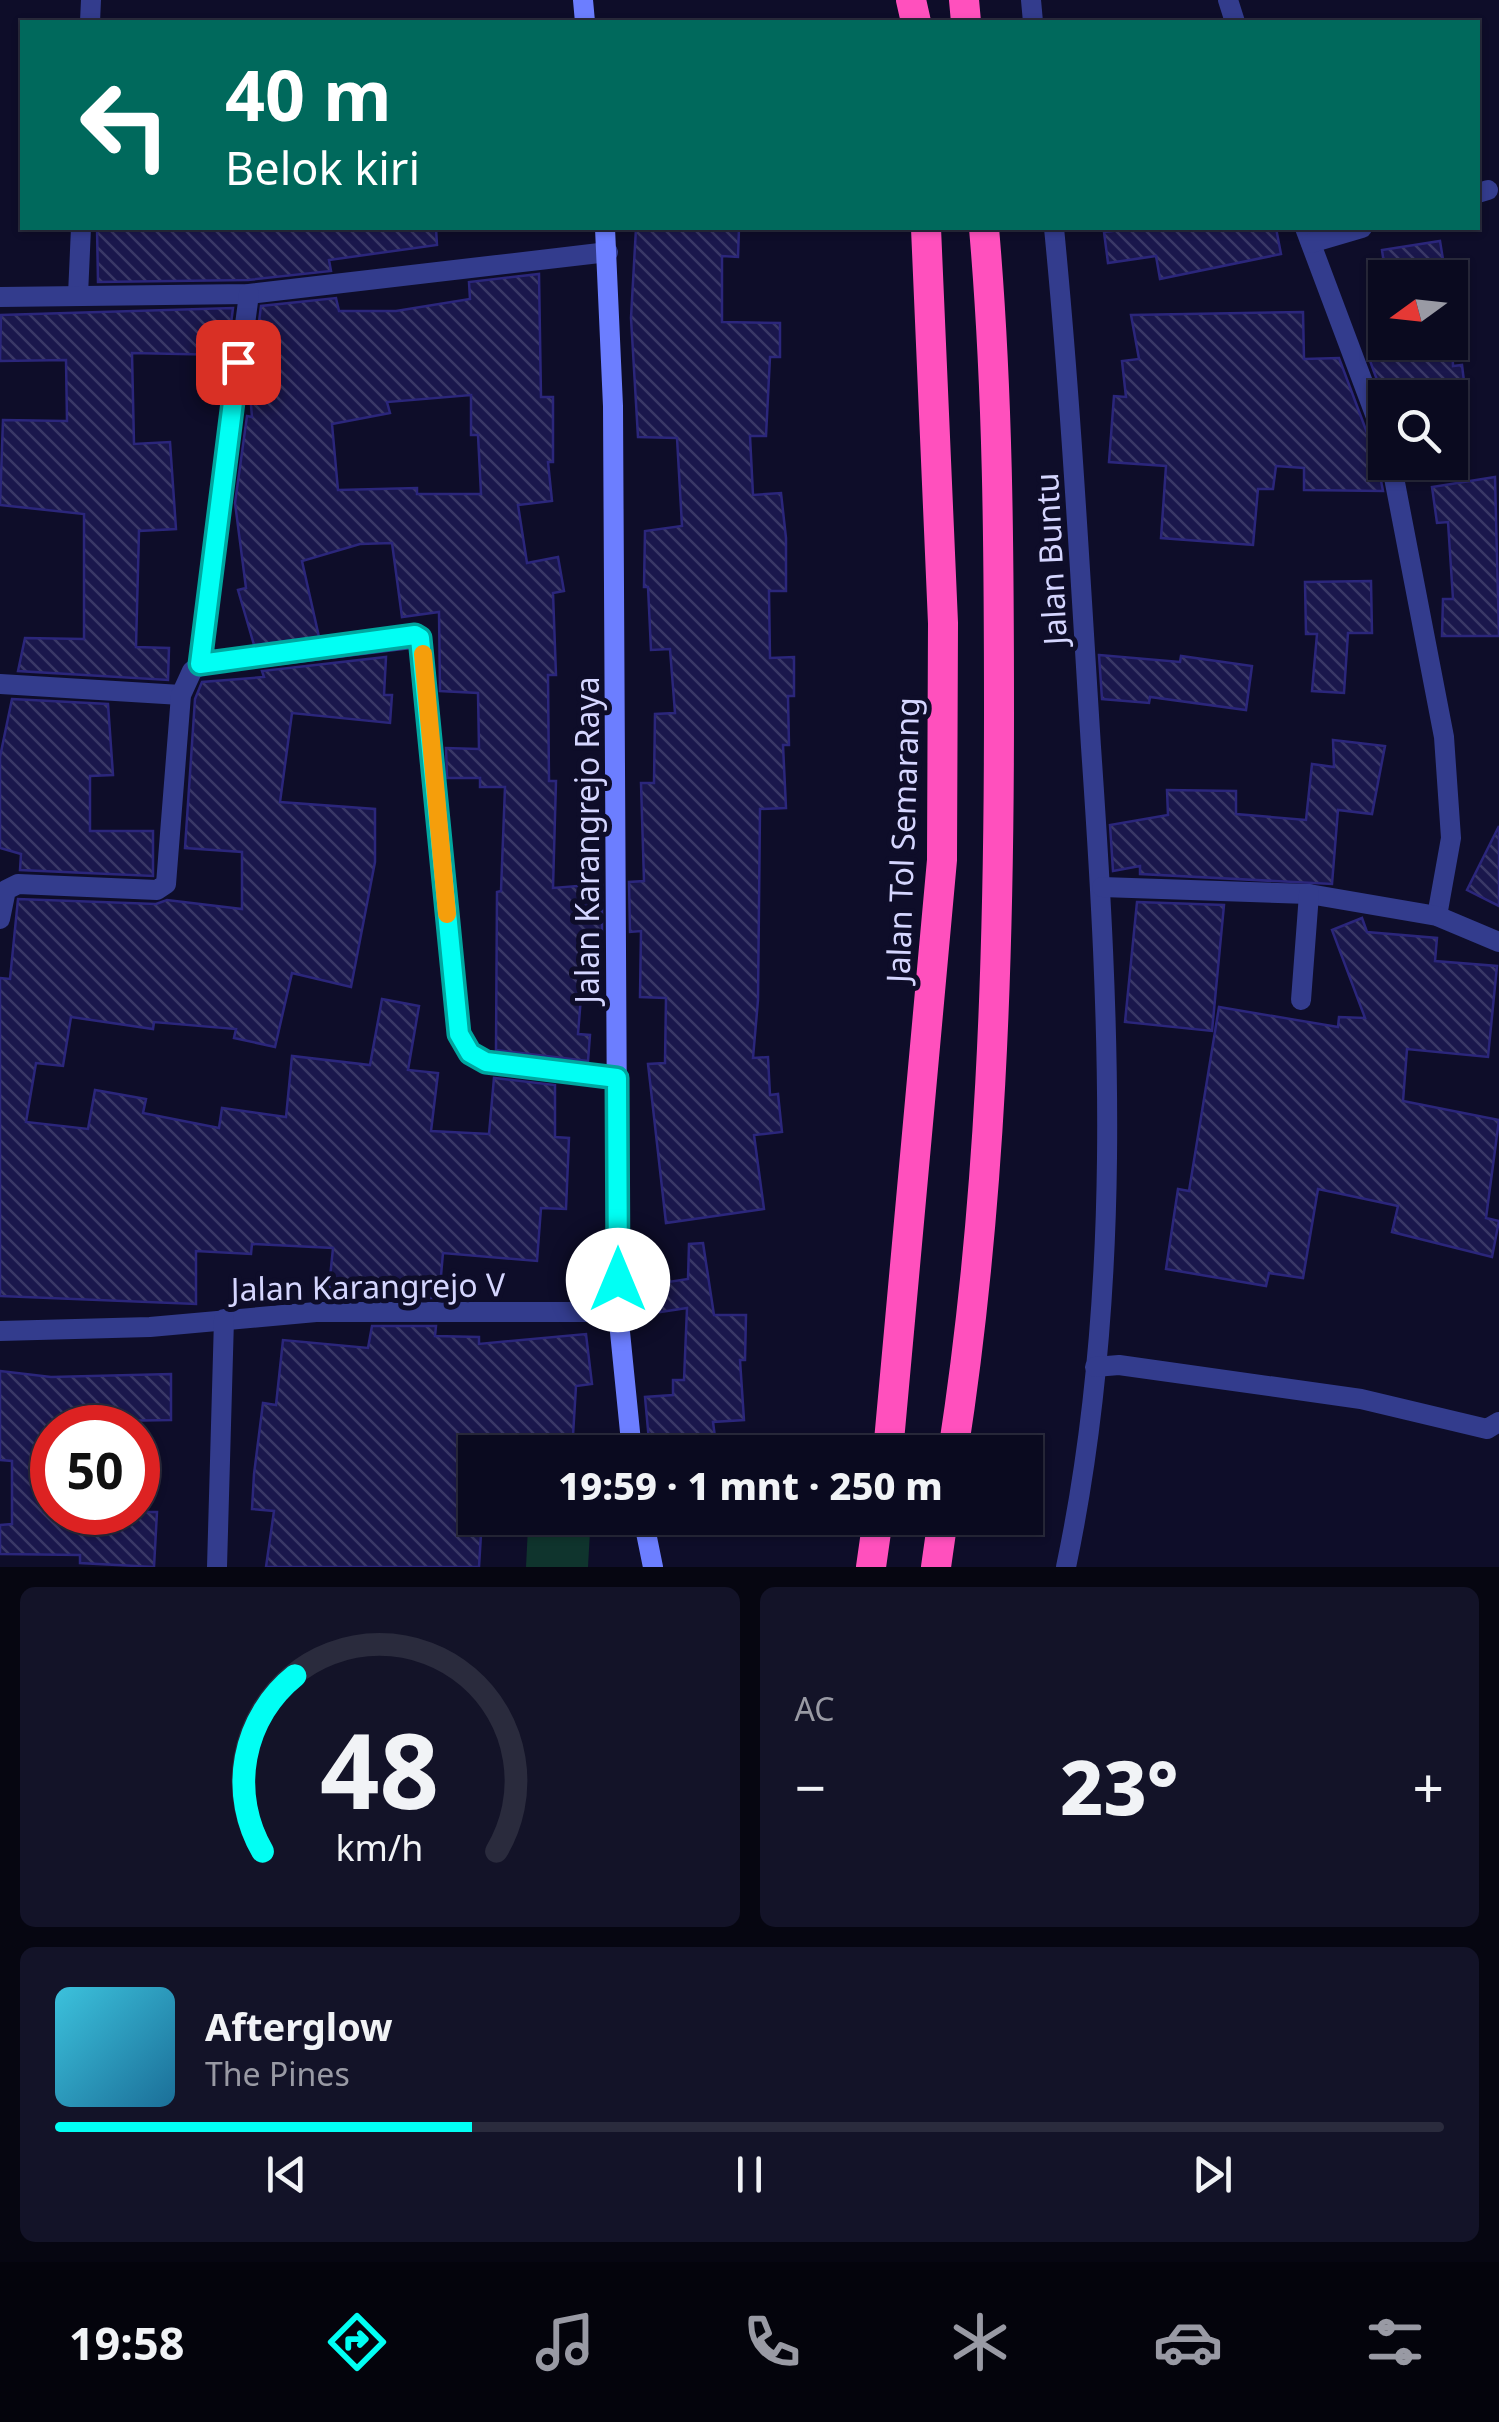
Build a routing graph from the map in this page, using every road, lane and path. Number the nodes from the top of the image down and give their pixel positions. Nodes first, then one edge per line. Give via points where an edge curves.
1 (81, 230) edge
2 (605, 230) edge
3 (926, 230) edge
4 (984, 230) edge
5 (1054, 230) edge
6 (1347, 230) edge
7 (1308, 235) edge
8 (608, 252) junction
9 (78, 294) junction
10 (249, 294) junction
11 (0, 297) edge
12 (1368, 396) edge
13 (1394, 480) edge
14 (200, 664) junction
15 (0, 684) edge
16 (181, 695) junction
17 (1102, 887) junction
18 (1309, 894) junction
19 (1, 915) edge
20 (1437, 916) junction
21 (1499, 942) edge
22 (1301, 1000) dead end
23 (617, 1078) junction
24 (618, 1312) junction
25 (224, 1319) junction
26 (0, 1331) edge
27 (1095, 1367) junction
28 (1499, 1422) edge
29 (630, 1435) edge
30 (890, 1435) edge
31 (956, 1435) edge
32 (647, 1535) edge
33 (875, 1535) edge
34 (941, 1535) edge
35 (217, 1567) edge
36 (654, 1567) edge
37 (870, 1567) edge
38 (936, 1567) edge
39 (1066, 1567) edge

1 - 9 street
2 - 8 main road, Jalan Karangrejo Raya
3 - 30 highway, Jalan Tol Semarang via 944,623 942,860
4 - 31 highway via 999,460 1001,867 982,1197
5 - 17 street, Jalan Buntu
6 - 7 street
7 - 12 street
8 - 10 street
8 - 23 main road, Jalan Karangrejo Raya
9 - 10 street
9 - 11 street
10 - 14 street
13 - 20 street via 1444,737 1451,838
14 - 16 street
14 - 23 street via 420,638 462,1042 477,1060
15 - 16 street
16 - 19 street via 164,888 18,884 6,890
17 - 18 street
17 - 27 street, Jalan Buntu via 1110,1182
18 - 20 street
18 - 22 street
20 - 21 street
23 - 24 main road, Jalan Karangrejo Raya
24 - 25 street, Jalan Karangrejo V via 316,1312
24 - 29 main road, Jalan Karangrejo Raya
25 - 26 street, Jalan Karangrejo V
25 - 35 street
27 - 28 street via 1360,1399 1487,1428
27 - 39 street, Jalan Buntu
32 - 36 main road
33 - 37 highway
34 - 38 highway

